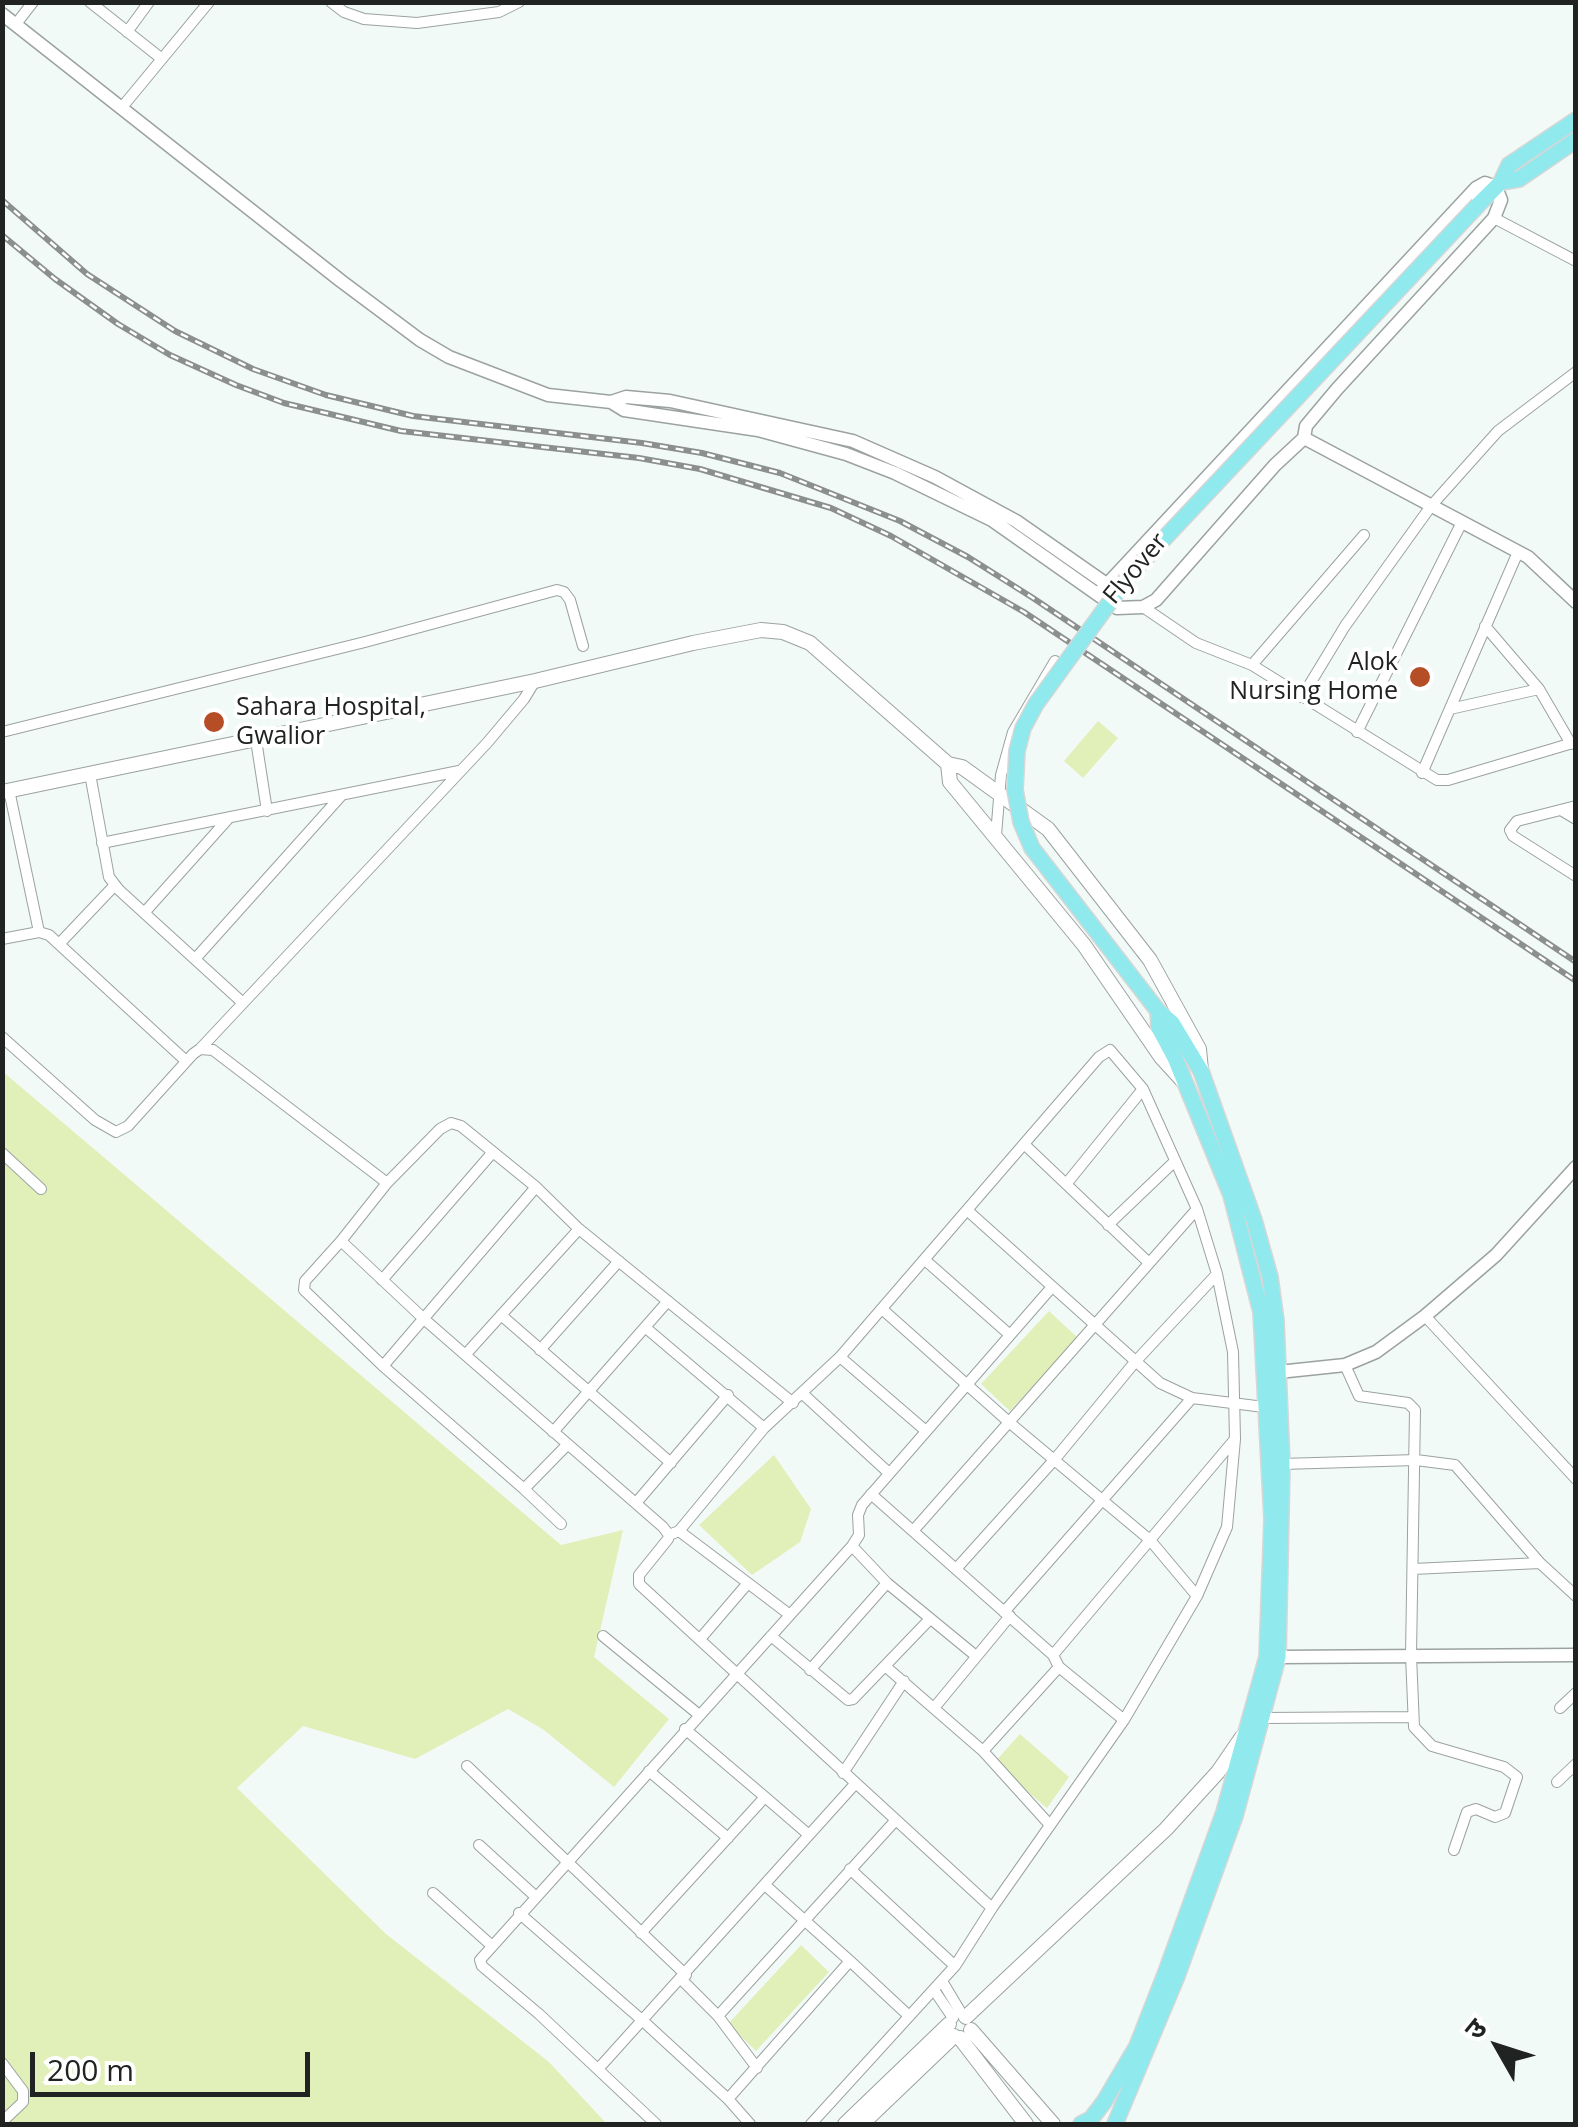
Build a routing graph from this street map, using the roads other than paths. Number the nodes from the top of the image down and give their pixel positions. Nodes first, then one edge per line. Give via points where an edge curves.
1 (33, 2) edge
2 (149, 2) edge
3 (209, 2) edge
4 (330, 2) edge
5 (519, 2) edge
6 (96, 4) edge
7 (2, 14) edge
8 (16, 24) junction
9 (127, 32) junction
10 (162, 59) junction
11 (122, 106) junction
12 (1576, 120) edge
13 (1576, 140) edge
14 (1499, 184) junction
15 (1494, 218) junction
16 (1576, 261) edge
17 (1576, 372) edge
18 (1304, 438) junction
19 (1431, 506) junction
20 (1462, 522) junction
21 (1364, 535) dead end
22 (1518, 552) junction
23 (1102, 589) junction
24 (1576, 602) edge
25 (1137, 607) junction
26 (1485, 626) junction
27 (582, 646) dead end
28 (1055, 661) dead end
29 (1252, 665) junction
30 (535, 681) junction
31 (1539, 689) junction
32 (1302, 697) junction
33 (1450, 708) junction
34 (2, 732) edge
35 (1357, 732) junction
36 (256, 740) junction
37 (1573, 743) edge
38 (948, 764) junction
39 (461, 770) junction
40 (1422, 773) junction
41 (90, 774) junction
42 (6, 791) edge
43 (998, 793) junction
44 (342, 796) junction
45 (1576, 806) edge
46 (1561, 810) junction
47 (268, 811) junction
48 (228, 819) junction
49 (1576, 819) edge
50 (996, 835) junction
51 (102, 844) junction
52 (1576, 876) edge
53 (115, 886) junction
54 (144, 913) junction
55 (39, 932) junction
56 (2, 939) edge
57 (60, 943) junction
58 (195, 959) junction
59 (243, 1003) junction
60 (2, 1037) edge
61 (200, 1049) junction
62 (1182, 1056) junction
63 (186, 1061) junction
64 (1201, 1070) junction
65 (1183, 1081) junction
66 (1142, 1089) junction
67 (1025, 1145) junction
68 (493, 1152) junction
69 (4, 1158) edge
70 (1174, 1162) junction
71 (1575, 1170) edge
72 (387, 1183) junction
73 (1067, 1184) junction
74 (536, 1187) junction
75 (41, 1190) dead end
76 (1196, 1209) junction
77 (968, 1211) junction
78 (1108, 1225) junction
79 (579, 1229) junction
80 (341, 1241) junction
81 (924, 1260) junction
82 (618, 1261) junction
83 (1147, 1262) junction
84 (1218, 1274) junction
85 (382, 1280) junction
86 (1052, 1287) junction
87 (668, 1301) junction
88 (882, 1309) junction
89 (501, 1315) junction
90 (1425, 1316) junction
91 (424, 1319) junction
92 (1094, 1324) junction
93 (646, 1328) junction
94 (1010, 1335) junction
95 (540, 1350) junction
96 (466, 1354) junction
97 (840, 1357) junction
98 (1135, 1362) junction
99 (1345, 1365) junction
100 (384, 1366) junction
101 (1272, 1372) junction
102 (968, 1385) junction
103 (589, 1391) junction
104 (804, 1394) junction
105 (728, 1395) junction
106 (1192, 1398) junction
107 (793, 1402) junction
108 (1234, 1402) junction
109 (1274, 1408) junction
110 (1010, 1423) junction
111 (764, 1428) junction
112 (926, 1431) junction
113 (554, 1432) junction
114 (1235, 1439) junction
115 (567, 1445) junction
116 (1055, 1459) junction
117 (1416, 1460) junction
118 (672, 1463) junction
119 (1282, 1464) junction
120 (889, 1474) junction
121 (1576, 1479) edge
122 (524, 1490) junction
123 (871, 1494) junction
124 (1102, 1500) junction
125 (636, 1503) junction
126 (561, 1524) dead end
127 (912, 1531) junction
128 (674, 1533) junction
129 (1150, 1540) junction
130 (852, 1546) junction
131 (1540, 1563) junction
132 (956, 1569) junction
133 (1413, 1569) junction
134 (748, 1583) junction
135 (888, 1583) junction
136 (1198, 1596) junction
137 (1576, 1596) edge
138 (1007, 1614) junction
139 (790, 1615) junction
140 (929, 1620) junction
141 (603, 1636) dead end
142 (771, 1636) junction
143 (700, 1639) junction
144 (1053, 1655) junction
145 (1411, 1655) junction
146 (1576, 1655) edge
147 (976, 1656) junction
148 (1278, 1657) junction
149 (885, 1666) junction
150 (1059, 1667) junction
151 (810, 1670) junction
152 (734, 1674) junction
153 (904, 1681) junction
154 (1576, 1693) edge
155 (934, 1708) junction
156 (1560, 1708) dead end
157 (698, 1714) junction
158 (1414, 1718) junction
159 (1124, 1720) junction
160 (1257, 1721) junction
161 (685, 1729) junction
162 (982, 1751) junction
163 (1576, 1764) edge
164 (467, 1766) dead end
165 (649, 1771) junction
166 (843, 1772) junction
167 (1557, 1782) dead end
168 (854, 1784) junction
169 (765, 1797) junction
170 (895, 1821) junction
171 (1049, 1824) junction
172 (809, 1836) junction
173 (728, 1838) junction
174 (479, 1845) dead end
175 (1454, 1850) dead end
176 (567, 1864) junction
177 (850, 1869) junction
178 (765, 1885) junction
179 (433, 1893) dead end
180 (535, 1896) junction
181 (992, 1908) junction
182 (519, 1913) junction
183 (805, 1921) junction
184 (641, 1933) junction
185 (490, 1945) junction
186 (850, 1962) junction
187 (955, 1966) junction
188 (683, 1977) junction
189 (938, 1986) junction
190 (718, 2016) junction
191 (909, 2016) junction
192 (643, 2020) junction
193 (959, 2026) junction
194 (2, 2063) edge
195 (598, 2068) junction
196 (757, 2068) junction
197 (728, 2099) junction
198 (2, 2122) edge
199 (656, 2124) edge
200 (750, 2124) edge
201 (811, 2124) edge
202 (845, 2124) edge
203 (862, 2124) edge
204 (1026, 2124) edge
205 (1052, 2124) edge
206 (1081, 2124) edge
207 (1115, 2124) edge

1 - 8 street
2 - 9 street
3 - 10 street
4 - 5 street via 364,19 417,23 487,15
6 - 9 street
7 - 8 street
8 - 11 street
9 - 10 street
10 - 11 street
11 - 23 street via 341,282 449,356 548,396 670,401 853,441 1016,521
12 - 14 main road, Flyover via 1509,165
13 - 14 main road via 1519,179
14 - 15 street via 1502,200
14 - 23 street via 1476,188
14 - 62 main road, Flyover, bridge via 1128,577 1023,728 1015,790 1032,848 1158,1011 1159,1028
15 - 16 street
15 - 18 street via 1337,389 1306,426
17 - 19 street via 1498,431
18 - 19 street
18 - 25 street via 1168,590
19 - 20 street
19 - 32 street
20 - 22 street
20 - 35 street
21 - 29 street
22 - 24 street
22 - 26 street
23 - 25 street
25 - 29 street via 1196,643
26 - 31 street
26 - 33 street
27 - 34 street via 570,600 557,590
28 - 43 street via 1013,732
29 - 32 street
30 - 36 main road
30 - 38 main road via 693,643 783,632 810,643
30 - 39 street
31 - 33 street
31 - 37 street
32 - 35 street
33 - 40 street
35 - 40 street
36 - 41 main road
36 - 47 street
37 - 40 street via 1448,780
38 - 43 main road
38 - 50 main road via 950,782
39 - 44 street
39 - 59 street
41 - 42 main road
41 - 51 street
42 - 55 street
43 - 50 street
43 - 64 main road via 1048,829 1150,960 1199,1049
44 - 47 street
44 - 58 street
45 - 46 street
46 - 49 street
46 - 52 street via 1517,821 1510,830
47 - 48 street
48 - 51 street
48 - 54 street
50 - 65 main road
51 - 53 street
53 - 54 street
53 - 57 street
54 - 58 street
55 - 56 street
55 - 57 street
57 - 63 street
58 - 59 street
59 - 61 street
60 - 63 street via 116,1132
61 - 63 street
61 - 72 street via 214,1050
62 - 64 main road, Flyover
62 - 65 main road, Flyover
64 - 101 main road, Flyover via 1270,1276
65 - 101 main road, Flyover via 1236,1214
66 - 67 street via 1116,1054 1105,1052
66 - 70 street
66 - 73 street
67 - 73 street
67 - 77 street
68 - 72 street via 452,1123
68 - 74 street
68 - 85 street
69 - 75 street
70 - 76 street
70 - 78 street
71 - 90 street via 1516,1236
72 - 80 street
73 - 78 street
74 - 79 street
74 - 91 street
76 - 83 street
76 - 84 street
77 - 81 street
77 - 86 street
78 - 83 street
79 - 82 street
79 - 89 street
80 - 85 street
80 - 100 street via 304,1290
81 - 88 street
81 - 94 street
82 - 87 street
82 - 95 street
83 - 92 street
84 - 98 street
84 - 108 street via 1233,1352
85 - 91 street
86 - 92 street
86 - 94 street
87 - 93 street
87 - 107 street
88 - 97 street
88 - 102 street
89 - 95 street
89 - 96 street
90 - 99 street via 1376,1352
90 - 121 street
91 - 96 street
91 - 100 street
92 - 98 street
92 - 110 street
93 - 103 street
93 - 105 street
94 - 102 street
95 - 103 street
96 - 113 street
97 - 104 street
97 - 112 street
98 - 106 street
98 - 116 street
99 - 101 street
99 - 117 street via 1359,1396 1412,1406
100 - 122 street
101 - 109 main road
102 - 110 street
102 - 112 street
103 - 113 street
103 - 118 street
104 - 107 street
104 - 120 street
105 - 111 street
105 - 118 street
106 - 108 street
106 - 124 street
107 - 111 street
108 - 109 street
108 - 114 street
109 - 119 main road
109 - 160 main road via 1267,1657
110 - 116 street
110 - 127 street
111 - 128 street
112 - 120 street
113 - 115 street
114 - 129 street
114 - 136 street via 1229,1518
115 - 122 street
115 - 125 street
116 - 124 street
116 - 132 street
117 - 119 street
117 - 131 street via 1461,1469
117 - 133 street
118 - 125 street
119 - 148 main road
120 - 123 street
122 - 126 street
123 - 127 street
123 - 130 street via 858,1515
124 - 129 street
124 - 138 street
125 - 128 street
127 - 132 street
128 - 134 street
128 - 143 street via 638,1579
129 - 136 street
129 - 144 street
130 - 135 street
130 - 139 street
131 - 133 street
131 - 137 street
132 - 138 street
133 - 145 street
134 - 139 street
134 - 143 street
135 - 140 street
135 - 151 street
136 - 159 street
138 - 144 street
138 - 147 street
139 - 142 street
140 - 147 street
140 - 149 street
141 - 157 street
142 - 151 street
142 - 152 street
143 - 152 street
144 - 150 street
145 - 146 street
145 - 148 street
145 - 158 street
147 - 155 street
148 - 160 main road
149 - 151 street via 848,1700
149 - 153 street
150 - 159 street
150 - 162 street
152 - 157 street
152 - 166 street
153 - 155 street
153 - 166 street
154 - 156 street
155 - 162 street
157 - 161 street
158 - 160 street
158 - 175 street via 1418,1734 1432,1746 1517,1777 1505,1813 1467,1812
159 - 171 street
160 - 193 main road via 1166,1829
160 - 206 main road via 1137,2046 1104,2102
160 - 207 main road via 1234,1816
161 - 165 street
161 - 169 street
162 - 171 street
163 - 167 street
164 - 176 street
165 - 173 street
165 - 176 street
166 - 168 street
168 - 170 street
168 - 172 street
169 - 172 street
169 - 173 street
170 - 177 street
170 - 181 street
171 - 181 street
172 - 178 street
173 - 184 street
174 - 180 street
176 - 180 street
176 - 184 street
177 - 183 street
177 - 187 street
178 - 183 street
178 - 188 street
179 - 185 street
180 - 182 street
181 - 187 street
182 - 185 street
182 - 192 street
183 - 186 street
183 - 190 street
184 - 188 street
185 - 195 street via 482,1966
186 - 191 street
186 - 196 street
187 - 189 street
188 - 190 street
188 - 192 street
189 - 191 street
189 - 193 street
190 - 196 street
191 - 201 street
192 - 195 street
192 - 197 street
193 - 202 main road
193 - 203 main road
193 - 204 main road
193 - 205 main road
194 - 198 street via 23,2091 23,2102
195 - 199 street
196 - 197 street
197 - 200 street

